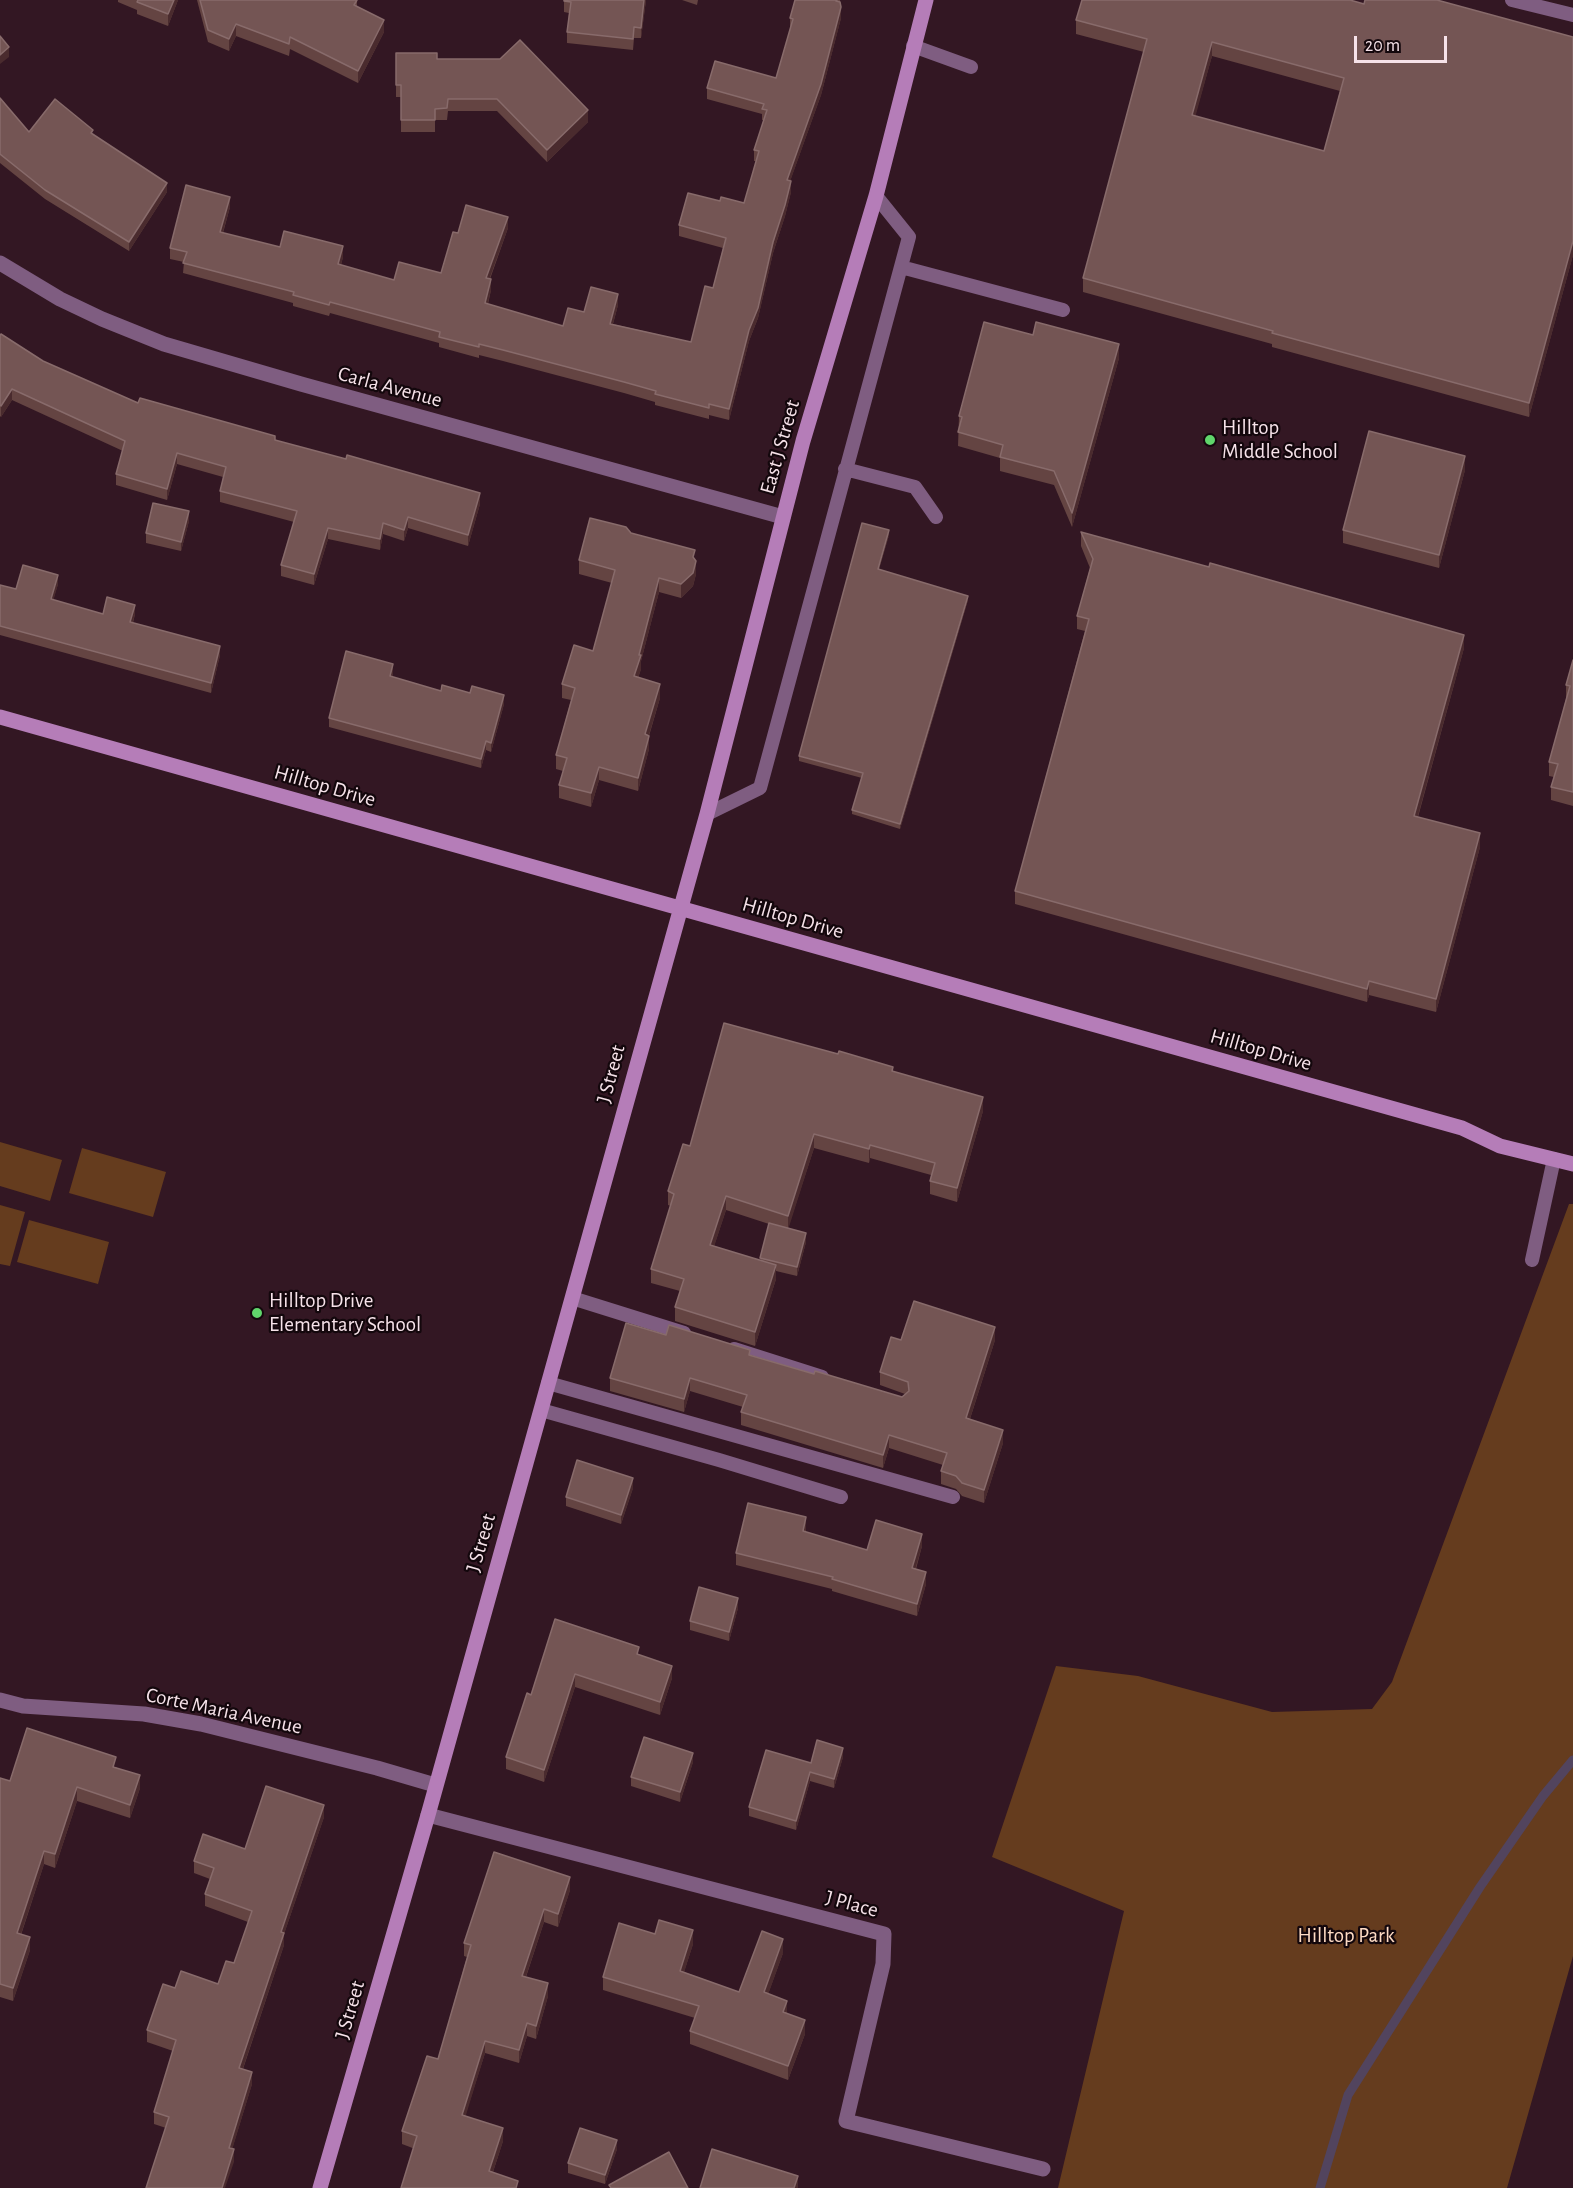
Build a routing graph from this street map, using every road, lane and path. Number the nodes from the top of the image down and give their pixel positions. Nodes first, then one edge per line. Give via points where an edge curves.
1 (926, 0) edge
2 (1512, 0) edge
3 (1573, 15) edge
4 (913, 46) junction
5 (971, 67) dead end
6 (876, 196) junction
7 (0, 263) edge
8 (901, 267) junction
9 (1063, 310) dead end
10 (845, 469) junction
11 (783, 517) junction
12 (936, 517) dead end
13 (0, 717) edge
14 (707, 814) junction
15 (679, 907) junction
16 (1554, 1159) junction
17 (1573, 1164) edge
18 (1532, 1260) dead end
19 (572, 1298) junction
20 (696, 1337) edge
21 (719, 1344) edge
22 (832, 1380) edge
23 (548, 1383) junction
24 (541, 1410) junction
25 (841, 1497) dead end
26 (953, 1497) edge
27 (0, 1700) edge
28 (435, 1785) junction
29 (428, 1815) junction
30 (1043, 2169) dead end
31 (320, 2188) edge

1 - 4 street, East J Street
2 - 3 lane
4 - 5 lane
4 - 6 street, East J Street
6 - 8 lane via 909,237
6 - 11 street, East J Street
7 - 11 street, Carla Avenue via 60,299 164,344
8 - 9 lane
8 - 10 lane
10 - 12 lane via 915,487
10 - 14 lane via 760,788
11 - 14 street, East J Street
13 - 15 street, Hilltop Drive
14 - 15 street, East J Street
15 - 16 street, Hilltop Drive via 1461,1128 1500,1146
15 - 19 street, J Street
16 - 17 street, Hilltop Drive
16 - 18 lane
19 - 20 lane
19 - 23 street, J Street
21 - 22 lane
23 - 24 street, J Street
23 - 26 lane
24 - 25 lane
24 - 28 street, J Street
27 - 28 street, Corte Maria Avenue via 23,1706 144,1714 201,1724
28 - 29 street, J Street
29 - 30 street, J Place via 884,1934 883,1964 846,2121
29 - 31 street, J Street

